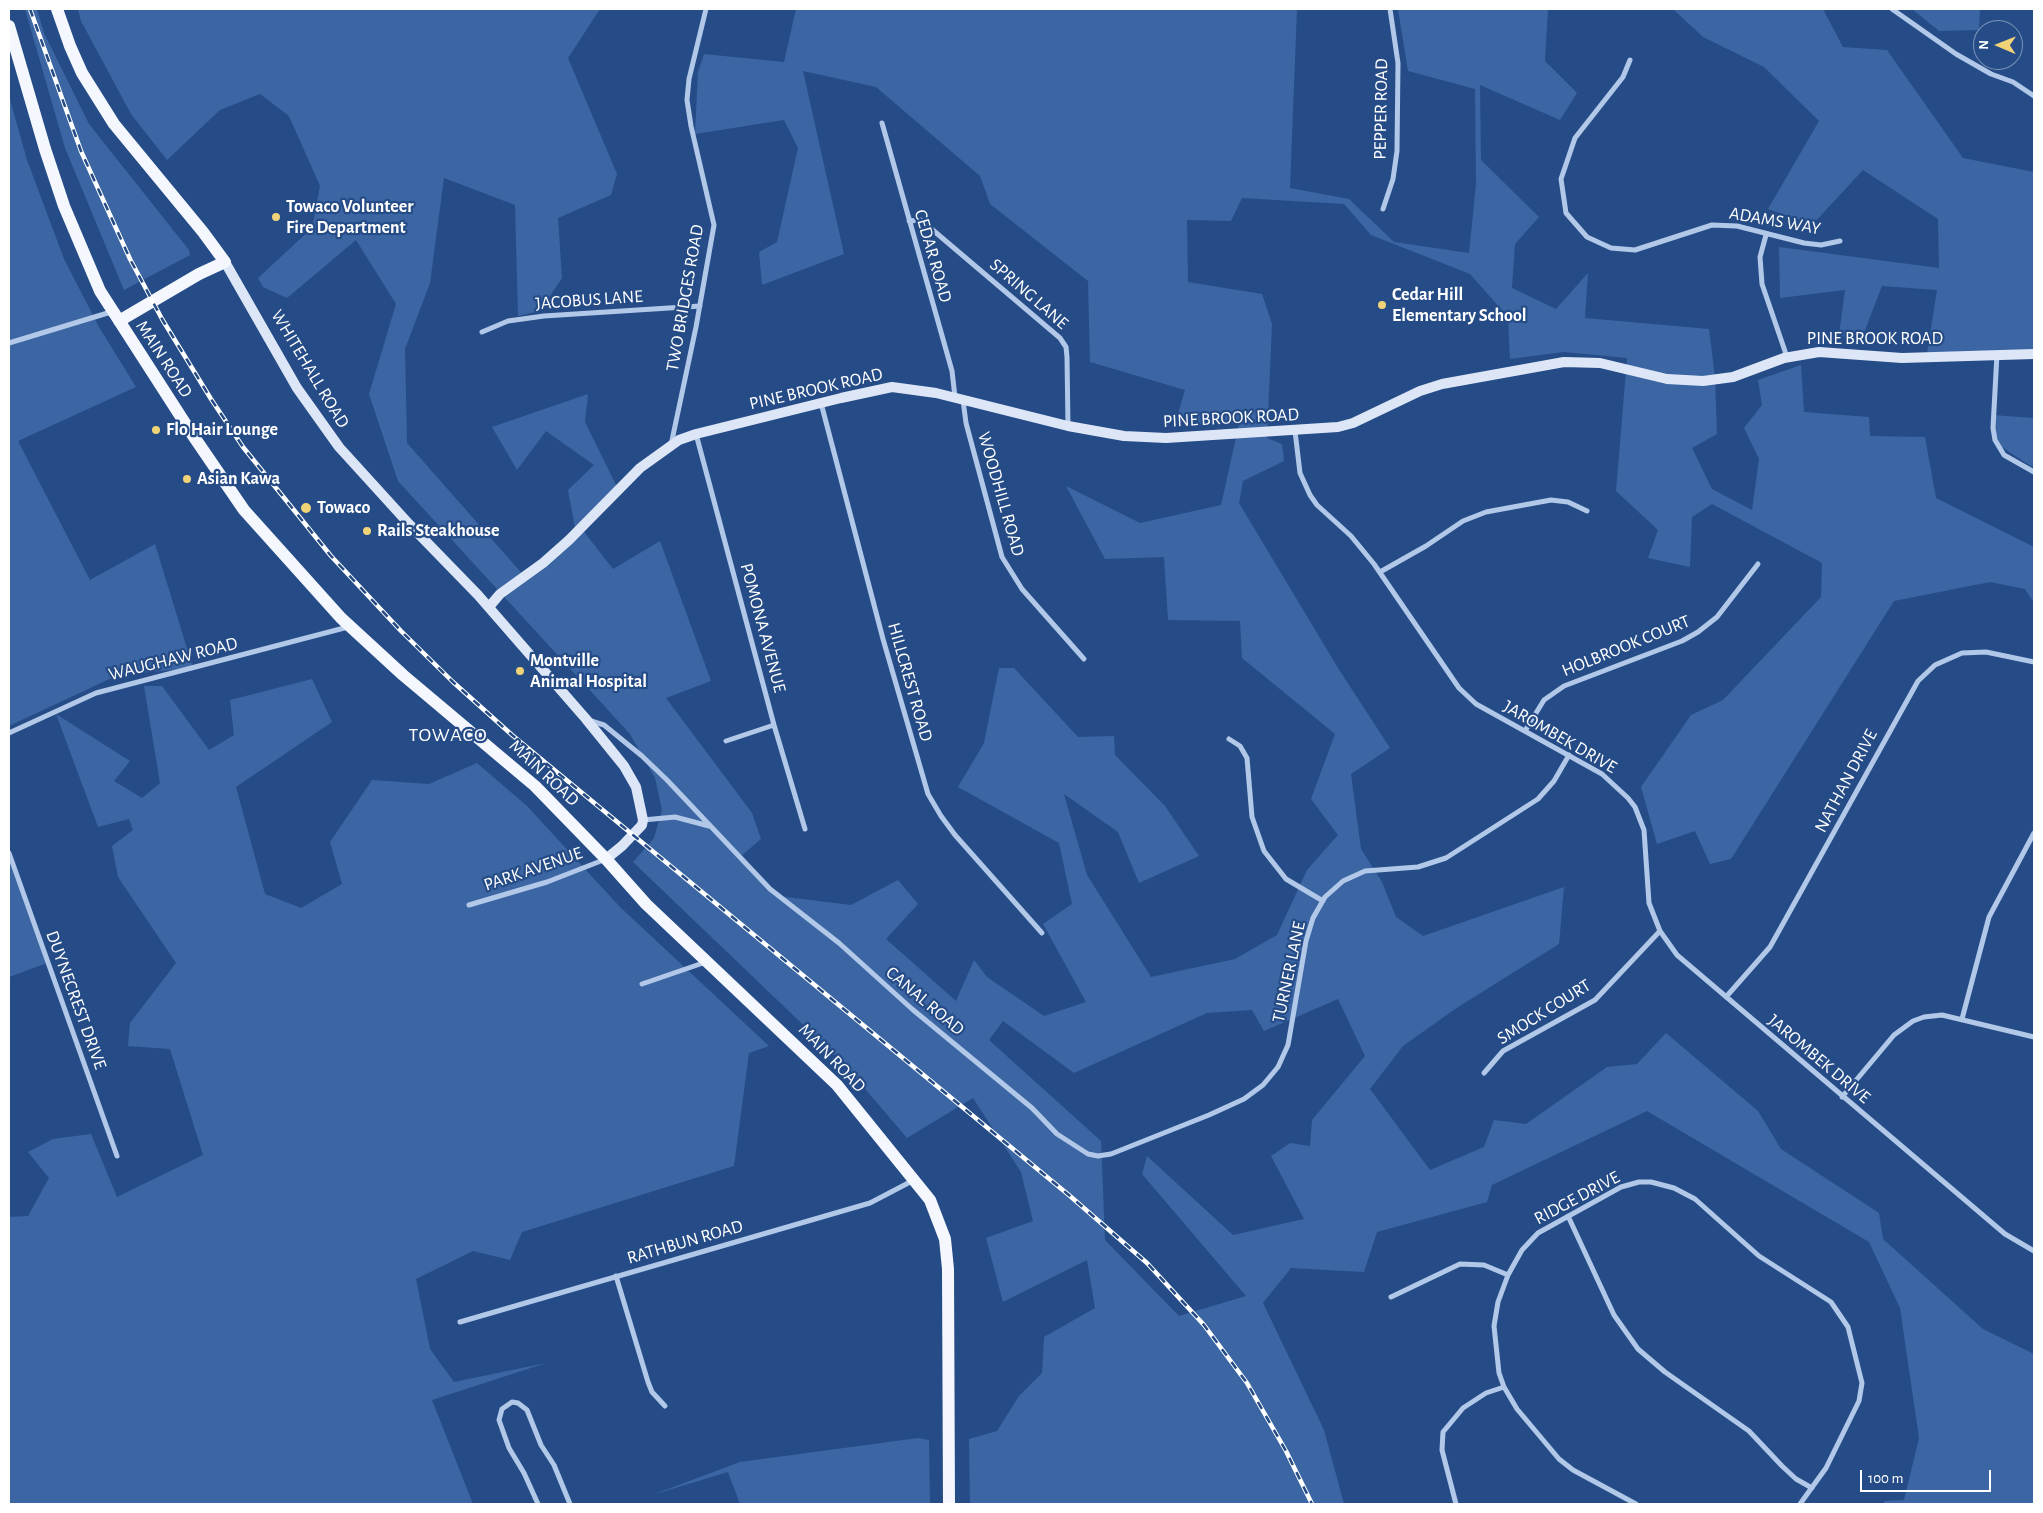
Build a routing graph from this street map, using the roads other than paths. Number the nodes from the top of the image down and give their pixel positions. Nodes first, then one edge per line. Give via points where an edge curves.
1 (58, 9) edge
2 (706, 9) edge
3 (1390, 9) edge
4 (1892, 9) edge
5 (9, 26) edge
6 (1630, 60) dead end
7 (2034, 96) edge
8 (882, 123) dead end
9 (1383, 209) dead end
10 (909, 221) junction
11 (1766, 235) junction
12 (1840, 241) dead end
13 (225, 262) junction
14 (700, 306) junction
15 (116, 316) junction
16 (482, 332) dead end
17 (9, 343) edge
18 (1997, 354) junction
19 (2034, 354) edge
20 (1788, 357) junction
21 (959, 399) junction
22 (821, 403) junction
23 (1068, 426) junction
24 (1295, 431) junction
25 (696, 434) junction
26 (670, 445) junction
27 (2034, 472) edge
28 (1587, 511) dead end
29 (1758, 564) dead end
30 (1380, 572) junction
31 (489, 607) junction
32 (350, 626) junction
33 (1084, 659) dead end
34 (2034, 662) edge
35 (586, 719) junction
36 (774, 725) junction
37 (1525, 731) junction
38 (9, 733) edge
39 (1229, 739) dead end
40 (726, 741) dead end
41 (1569, 755) junction
42 (643, 820) junction
43 (710, 826) junction
44 (806, 829) dead end
45 (2034, 833) edge
46 (9, 853) edge
47 (606, 859) junction
48 (1323, 901) junction
49 (469, 905) dead end
50 (1660, 931) junction
51 (1042, 933) dead end
52 (707, 961) junction
53 (642, 984) dead end
54 (1726, 997) junction
55 (1962, 1019) junction
56 (2034, 1037) edge
57 (1484, 1073) dead end
58 (1842, 1097) junction
59 (1140, 1142) joint
60 (116, 1156) dead end
61 (914, 1180) junction
62 (1568, 1216) junction
63 (2034, 1251) edge
64 (1508, 1274) junction
65 (616, 1276) junction
66 (1391, 1297) dead end
67 (460, 1322) dead end
68 (1504, 1387) junction
69 (665, 1406) dead end
70 (1812, 1488) junction
71 (538, 1504) edge
72 (570, 1504) edge
73 (949, 1504) edge
74 (1456, 1504) edge
75 (1636, 1504) edge
76 (1800, 1504) edge

1 - 13 main road, WHITEHALL ROAD via 82,73 114,124
2 - 14 street, TWO BRIDGES ROAD via 687,100 714,225
3 - 9 street, PEPPER ROAD via 1398,63 1397,151 1393,179
4 - 7 street via 1956,54
5 - 15 main road, MAIN ROAD via 64,206 100,291
6 - 11 street, ADAMS WAY via 1622,77 1574,138 1561,179 1566,213 1587,237 1611,248 1627,250 1712,225 1737,226
8 - 10 street, CEDAR ROAD
10 - 21 street, CEDAR ROAD
10 - 23 street, SPRING LANE via 921,220 1060,338 1066,347 1067,357
11 - 12 street, ADAMS WAY via 1821,245
11 - 20 street via 1760,257 1762,284
13 - 15 main road
13 - 31 street, WHITEHALL ROAD via 318,421 358,471
14 - 16 street, JACOBUS LANE via 544,316 508,321
14 - 26 street, TWO BRIDGES ROAD
15 - 17 street via 82,319
15 - 32 main road, MAIN ROAD via 244,510 300,575
18 - 19 street, PINE BROOK ROAD
18 - 20 street, PINE BROOK ROAD via 1902,358 1819,352
18 - 27 street via 1992,428 1995,440 2004,455
20 - 24 street, PINE BROOK ROAD via 1733,377 1703,380 1667,379 1600,363 1564,362 1442,384 1353,423
21 - 22 street, PINE BROOK ROAD via 892,387
21 - 23 street, PINE BROOK ROAD
21 - 33 street, WOODHILL ROAD via 1002,557 1022,589
22 - 25 street, PINE BROOK ROAD
22 - 51 street, HILLCREST ROAD via 928,794 955,835
23 - 24 street, PINE BROOK ROAD via 1142,438
24 - 30 street, JAROMBEK DRIVE via 1300,473 1310,495 1351,536
25 - 26 street, PINE BROOK ROAD
25 - 36 street, POMONA AVENUE
26 - 31 street, PINE BROOK ROAD via 640,468 560,548 500,594
28 - 30 street via 1568,502 1551,500 1486,512 1463,521
29 - 37 street, HOLBROOK COURT via 1717,617 1698,632 1564,686 1544,700
30 - 37 street, JAROMBEK DRIVE via 1459,688 1476,704
31 - 35 street, WHITEHALL ROAD
32 - 38 street, WAUGHAW ROAD via 96,693
32 - 47 main road, MAIN ROAD via 403,675 528,779
34 - 54 street, NATHAN DRIVE via 1986,652 1962,653 1935,665 1918,681 1770,948
35 - 42 street, WHITEHALL ROAD via 636,787
35 - 43 street, CANAL ROAD via 604,725 642,756
36 - 40 street
36 - 44 street, POMONA AVENUE
37 - 41 street, JAROMBEK DRIVE
39 - 48 street via 1240,746 1247,758 1252,817 1264,851 1286,879
41 - 48 street, TURNER LANE via 1554,781 1538,799 1454,854 1418,867 1365,871 1343,881
41 - 50 street, JAROMBEK DRIVE via 1616,784 1635,808 1644,830 1649,902
42 - 43 street via 675,817
42 - 47 street via 622,846
43 - 59 street, CANAL ROAD via 770,890 839,944 1032,1108 1057,1134 1088,1154 1098,1156
45 - 55 street via 1988,917
46 - 60 street, DUYNECREST DRIVE
47 - 49 street, PARK AVENUE via 547,882
47 - 52 main road, MAIN ROAD via 646,904
48 - 59 street, TURNER LANE via 1313,918 1306,941 1288,1045 1271,1077 1244,1100
50 - 54 street, JAROMBEK DRIVE via 1677,955
50 - 57 street, SMOCK COURT via 1595,1000 1503,1051
52 - 53 street
52 - 61 main road, MAIN ROAD via 837,1085
54 - 58 street, JAROMBEK DRIVE
55 - 56 street
55 - 58 street via 1930,1016 1903,1027
58 - 63 street, JAROMBEK DRIVE via 2005,1234
61 - 65 street, RATHBUN ROAD via 870,1203
61 - 73 main road, MAIN ROAD via 930,1200 945,1239
62 - 64 street, RIDGE DRIVE via 1538,1233 1515,1260
62 - 70 street via 1614,1314 1638,1349 1749,1431 1782,1466
62 - 70 street, RIDGE DRIVE via 1633,1183 1651,1182 1674,1188 1695,1200 1759,1256 1831,1302 1848,1327 1862,1389 1849,1424
64 - 66 street via 1484,1265 1460,1264
64 - 68 street, RIDGE DRIVE via 1494,1326 1495,1350
65 - 67 street, RATHBUN ROAD
65 - 69 street via 648,1382 652,1392
68 - 74 street via 1468,1404 1443,1432 1442,1450
68 - 75 street, RIDGE DRIVE via 1517,1409 1559,1459
70 - 76 street, RIDGE DRIVE
71 - 72 street via 509,1448 499,1420 502,1409 512,1402 527,1410

